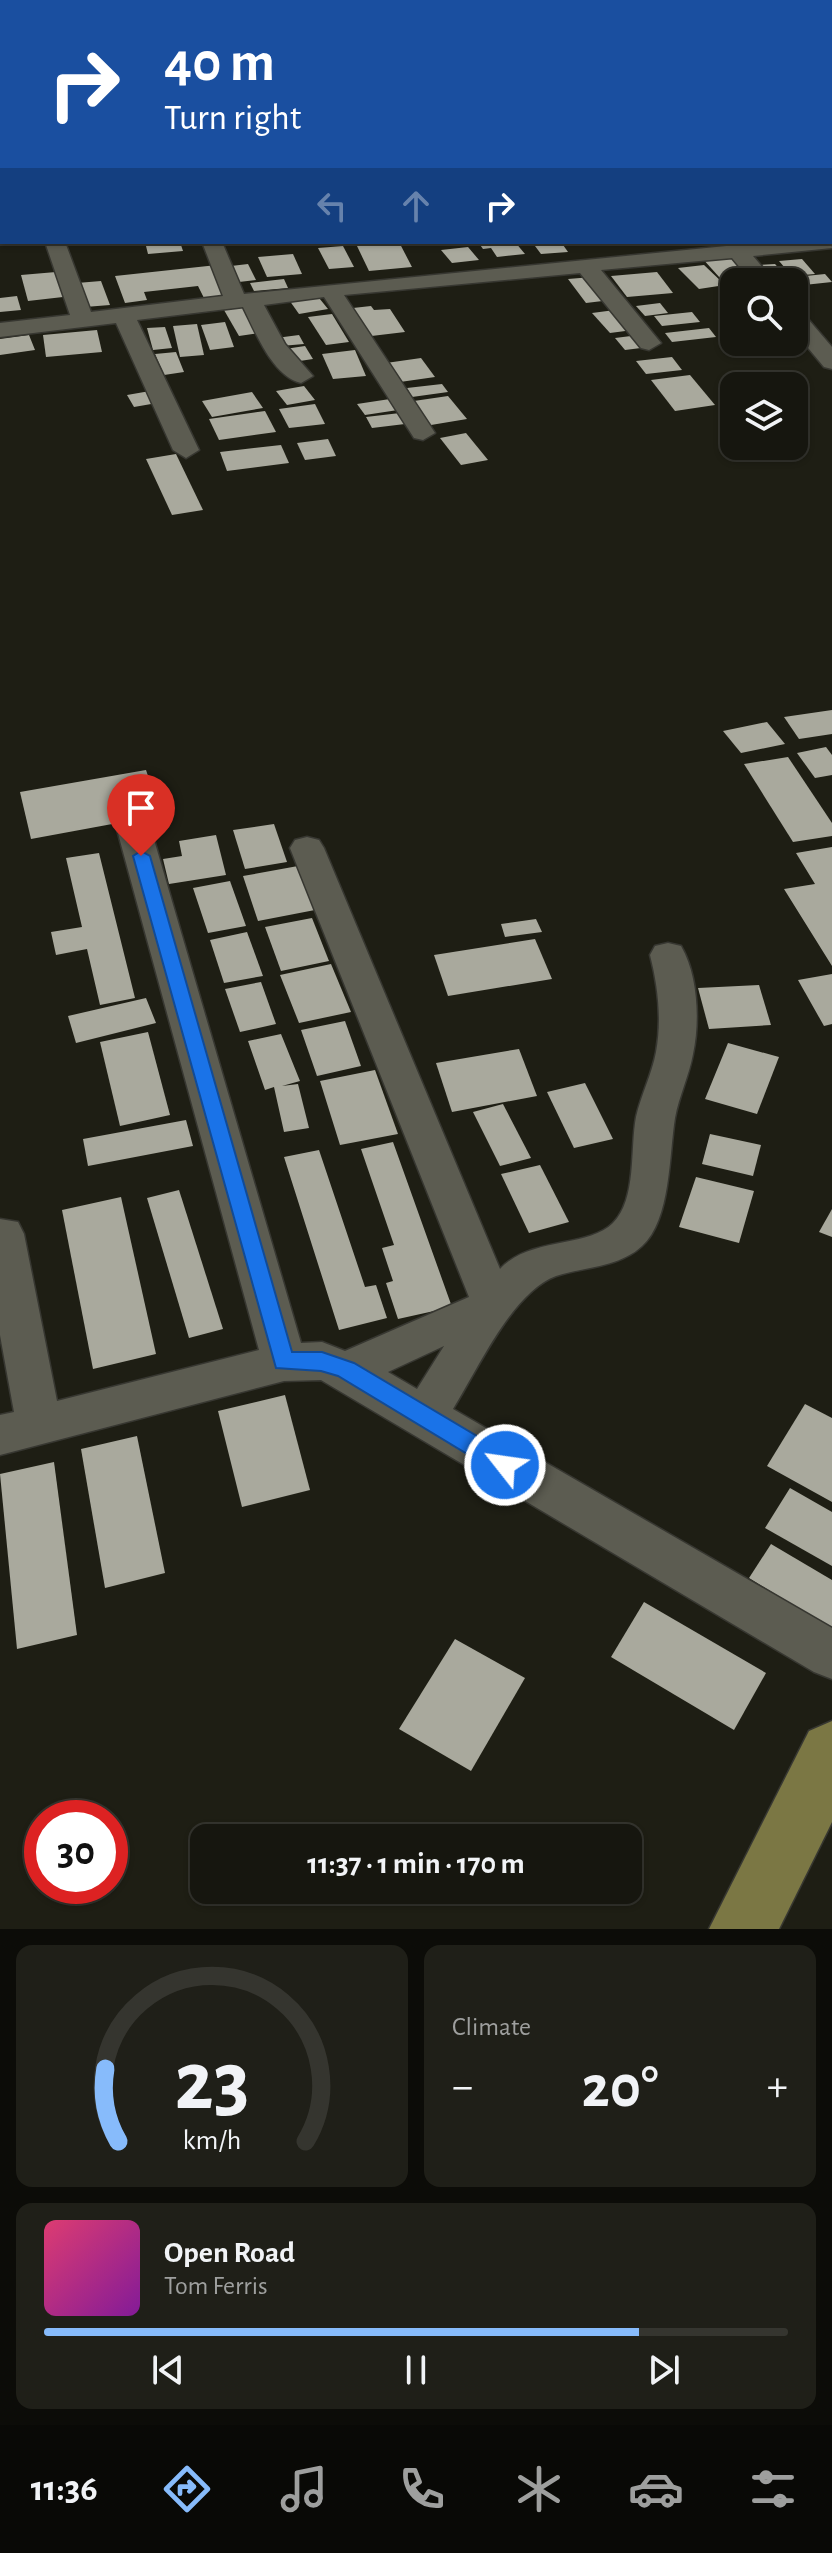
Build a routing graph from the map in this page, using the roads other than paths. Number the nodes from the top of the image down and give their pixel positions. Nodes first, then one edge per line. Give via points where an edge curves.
1 (56, 244) edge
2 (213, 244) edge
3 (805, 244) edge
4 (725, 250) edge
5 (587, 267) junction
6 (747, 268) edge
7 (330, 290) junction
8 (243, 300) junction
9 (124, 316) junction
10 (83, 321) junction
11 (0, 330) edge
12 (808, 334) edge
13 (649, 343) dead end
14 (832, 362) edge
15 (301, 376) dead end
16 (423, 433) dead end
17 (186, 450) dead end
18 (133, 826) dead end
19 (307, 848) dead end
20 (668, 955) dead end
21 (3, 1234) dead end
22 (494, 1305) junction
23 (284, 1362) junction
24 (346, 1370) junction
25 (424, 1417) junction
26 (20, 1430) edge
27 (832, 1655) edge
28 (832, 1753) edge
29 (743, 1929) edge

1 - 10 street
2 - 8 street
3 - 4 street
4 - 5 street
4 - 6 street
5 - 7 street
5 - 13 street
7 - 8 street
7 - 16 street
8 - 9 street
8 - 15 street
9 - 10 street
9 - 17 street
10 - 11 street
12 - 14 street
18 - 23 street
19 - 22 street
20 - 22 street via 677,988 675,1052 656,1117 647,1195 629,1234 609,1246 532,1269
21 - 26 street
22 - 24 street
22 - 25 street
23 - 24 street via 322,1361
23 - 26 street
24 - 25 street
25 - 27 street
28 - 29 main road

